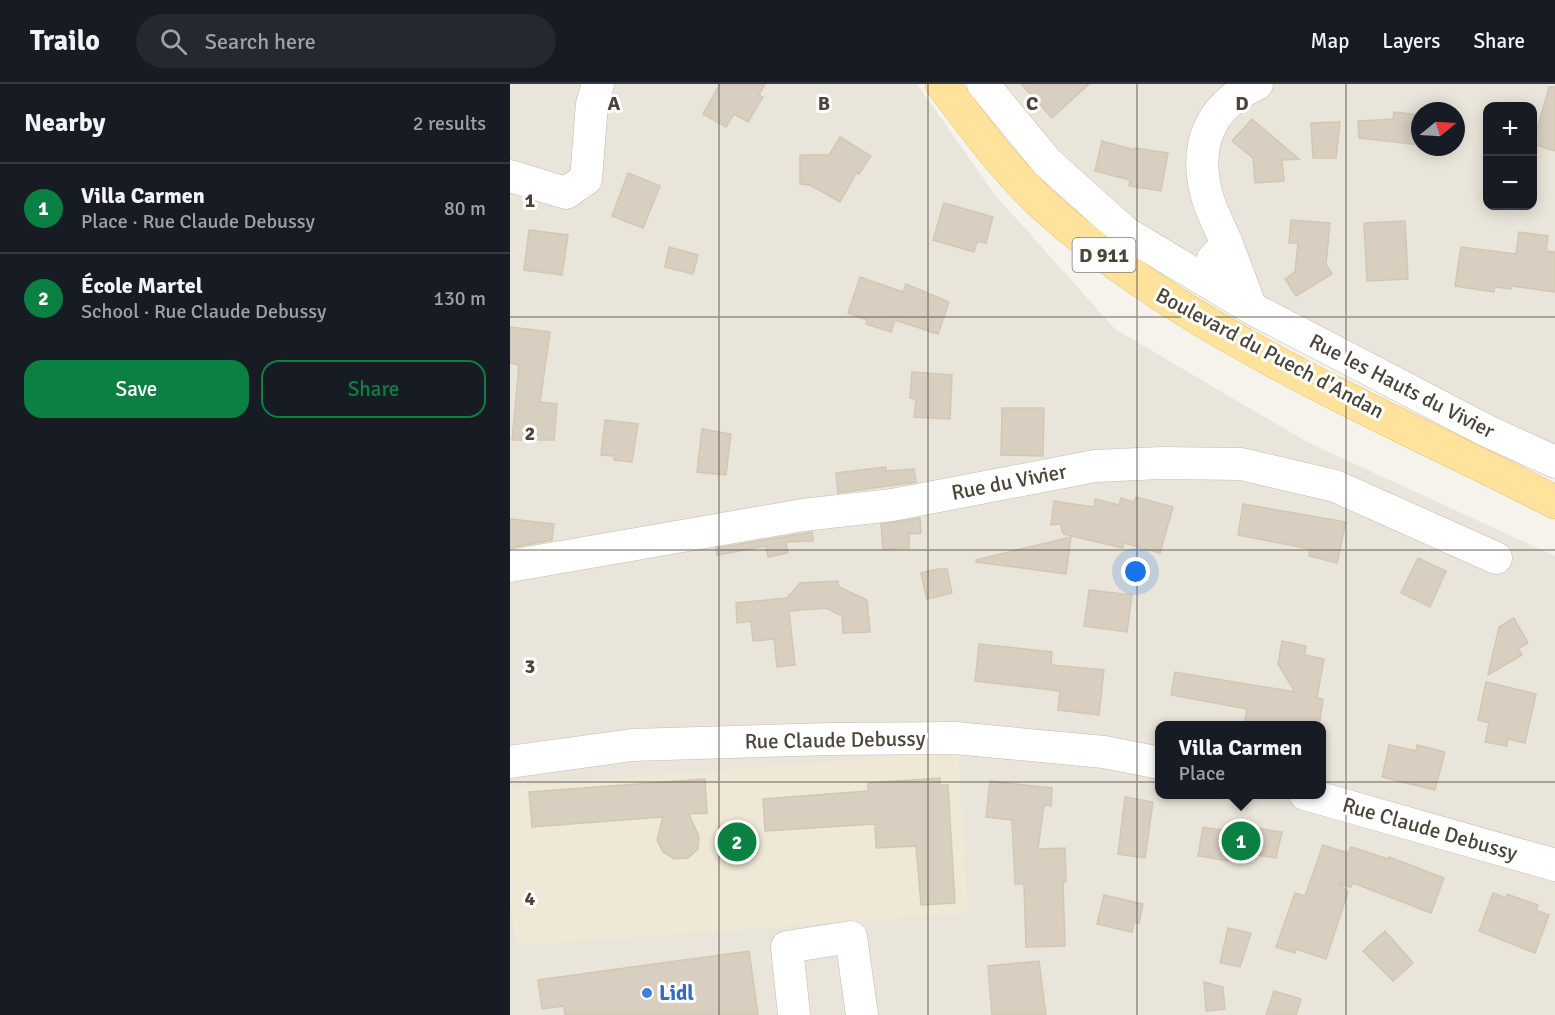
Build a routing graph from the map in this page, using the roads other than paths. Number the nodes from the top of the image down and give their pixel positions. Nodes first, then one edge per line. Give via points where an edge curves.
1 (598, 84) edge
2 (942, 84) edge
3 (983, 84) edge
4 (1257, 84) edge
5 (510, 176) edge
6 (1227, 244) junction
7 (1197, 276) junction
8 (1251, 308) junction
9 (1555, 462) edge
10 (1555, 502) edge
11 (1496, 558) dead end
12 (510, 566) edge
13 (510, 762) edge
14 (1155, 762) edge
15 (1319, 799) edge
16 (1555, 865) edge
17 (794, 1015) edge
18 (862, 1015) edge

1 - 5 street via 592,104 586,179 566,193
2 - 10 main road, Boulevard du Puech d'Andan / D 911 via 978,133 1046,207 1164,298 1306,376
3 - 7 street, Rue les Hauts du Vivier via 1047,162 1126,233
4 - 6 street via 1240,92 1217,113 1206,137 1201,164 1206,194
6 - 7 street
6 - 8 street
7 - 8 street, Rue les Hauts du Vivier
8 - 9 street, Rue les Hauts du Vivier
11 - 12 street, Rue du Vivier via 1335,486 1241,464 1161,463 1095,466 892,505 792,517
13 - 14 street, Rue Claude Debussy via 632,745 955,738 1104,752
15 - 16 street, Rue Claude Debussy
17 - 18 street via 787,947 851,938

